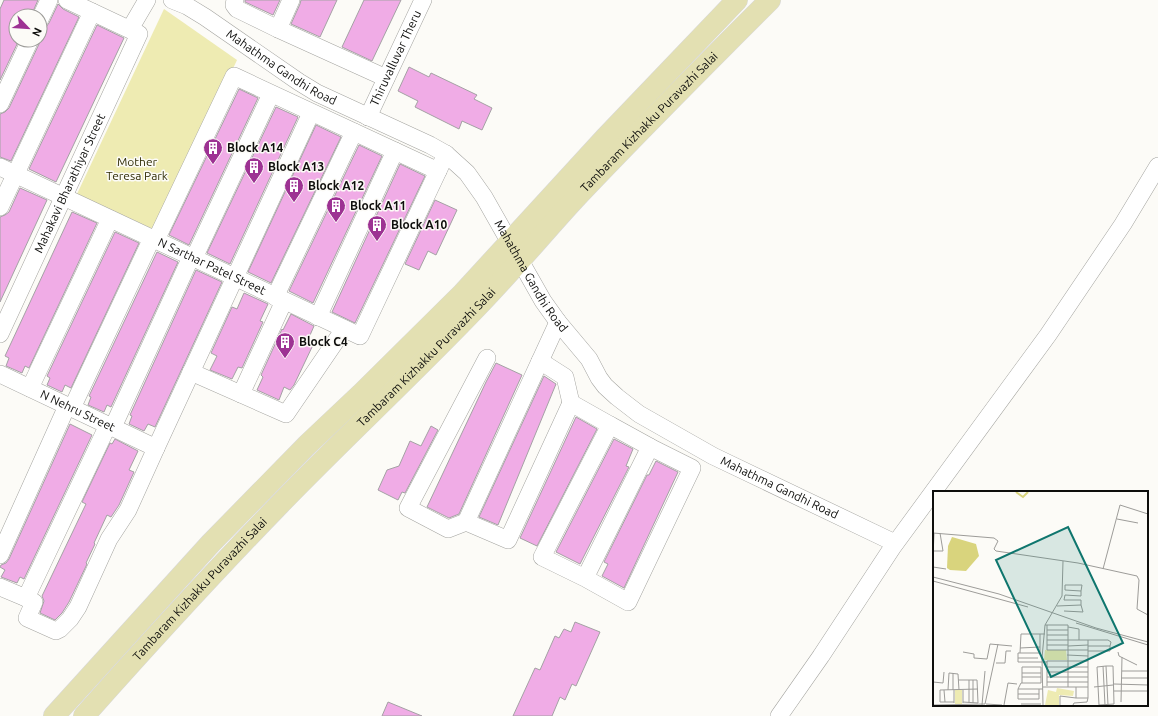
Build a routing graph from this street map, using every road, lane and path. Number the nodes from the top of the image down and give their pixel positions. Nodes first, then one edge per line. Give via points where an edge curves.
1 (67, 0) edge
2 (147, 0) edge
3 (172, 0) edge
4 (235, 0) edge
5 (291, 0) edge
6 (423, 0) edge
7 (737, 0) edge
8 (770, 0) edge
9 (92, 12) junction
10 (278, 29) junction
11 (135, 32) junction
12 (26, 48) edge
13 (386, 78) junction
14 (271, 94) junction
15 (0, 104) edge
16 (312, 113) junction
17 (368, 117) junction
18 (354, 132) junction
19 (395, 152) junction
20 (446, 154) junction
21 (1158, 166) edge
22 (0, 168) edge
23 (438, 171) junction
24 (15, 175) junction
25 (64, 197) junction
26 (0, 207) edge
27 (110, 219) junction
28 (154, 239) junction
29 (509, 242) junction
30 (192, 258) junction
31 (520, 260) junction
32 (235, 278) junction
33 (280, 299) junction
34 (318, 317) junction
35 (558, 322) junction
36 (352, 333) junction
37 (0, 334) edge
38 (487, 358) dead end
39 (540, 361) junction
40 (191, 372) junction
41 (0, 374) edge
42 (30, 388) junction
43 (241, 394) junction
44 (571, 403) junction
45 (70, 407) junction
46 (610, 425) junction
47 (110, 426) junction
48 (650, 447) junction
49 (156, 448) junction
50 (933, 491) edge
51 (933, 491) edge
52 (466, 522) junction
53 (895, 543) junction
54 (0, 555) edge
55 (585, 578) junction
56 (0, 586) edge
57 (26, 598) junction
58 (54, 716) edge
59 (84, 716) edge
60 (779, 716) edge

1 - 9 street
2 - 11 street, Mahakavi Bharathiyar Street
3 - 17 street, Mahathma Gandhi Road via 205,17 317,93
4 - 10 street via 234,5 237,9
5 - 10 street
6 - 13 street, Thiruvalluvar Theru
7 - 29 main road, Tambaram Kizhakku Puravazhi Salai
8 - 31 main road, Tambaram Kizhakku Puravazhi Salai via 660,110
9 - 11 street
9 - 24 street
10 - 13 street
11 - 25 street, Mahakavi Bharathiyar Street
12 - 15 street
13 - 17 street, Thiruvalluvar Theru
14 - 16 street
14 - 28 street via 234,76
14 - 30 street
16 - 18 street
16 - 32 street
17 - 20 street, Mahathma Gandhi Road
18 - 19 street
18 - 33 street
19 - 23 street
19 - 34 street
20 - 23 street
20 - 29 street, Mahathma Gandhi Road via 467,173 484,197
21 - 51 street via 1123,224 1048,335
22 - 24 street, N Sarthar Patel Street
23 - 36 street
24 - 25 street, N Sarthar Patel Street
24 - 26 street
25 - 27 street, N Sarthar Patel Street
25 - 37 street, Mahakavi Bharathiyar Street
27 - 28 street, N Sarthar Patel Street
27 - 42 street
28 - 30 street, N Sarthar Patel Street
28 - 45 street
29 - 31 street, Mahathma Gandhi Road
29 - 58 main road, Tambaram Kizhakku Puravazhi Salai via 446,310 254,498
30 - 32 street, N Sarthar Patel Street
30 - 47 street
31 - 35 street, Mahathma Gandhi Road
31 - 59 main road, Tambaram Kizhakku Puravazhi Salai via 479,305 230,556
32 - 33 street, N Sarthar Patel Street
32 - 40 street
33 - 34 street, N Sarthar Patel Street
33 - 43 street
34 - 36 street, N Sarthar Patel Street
35 - 39 street
35 - 53 street, Mahathma Gandhi Road via 589,359 605,386 639,414 713,456
36 - 43 street via 286,414
38 - 52 street via 408,508 448,529
39 - 44 street via 565,377
39 - 52 street
40 - 43 street
40 - 49 street
41 - 42 street, N Nehru Street
42 - 45 street, N Nehru Street
44 - 46 street
44 - 52 street via 508,540
45 - 47 street, N Nehru Street
45 - 54 street
46 - 48 street
46 - 55 street via 542,557
47 - 49 street, N Nehru Street
47 - 57 street
48 - 55 street
48 - 55 street via 692,468 628,602
49 - 57 street via 128,510 109,539 70,619 56,631 27,618 34,602
50 - 53 street
53 - 60 street
56 - 57 street

